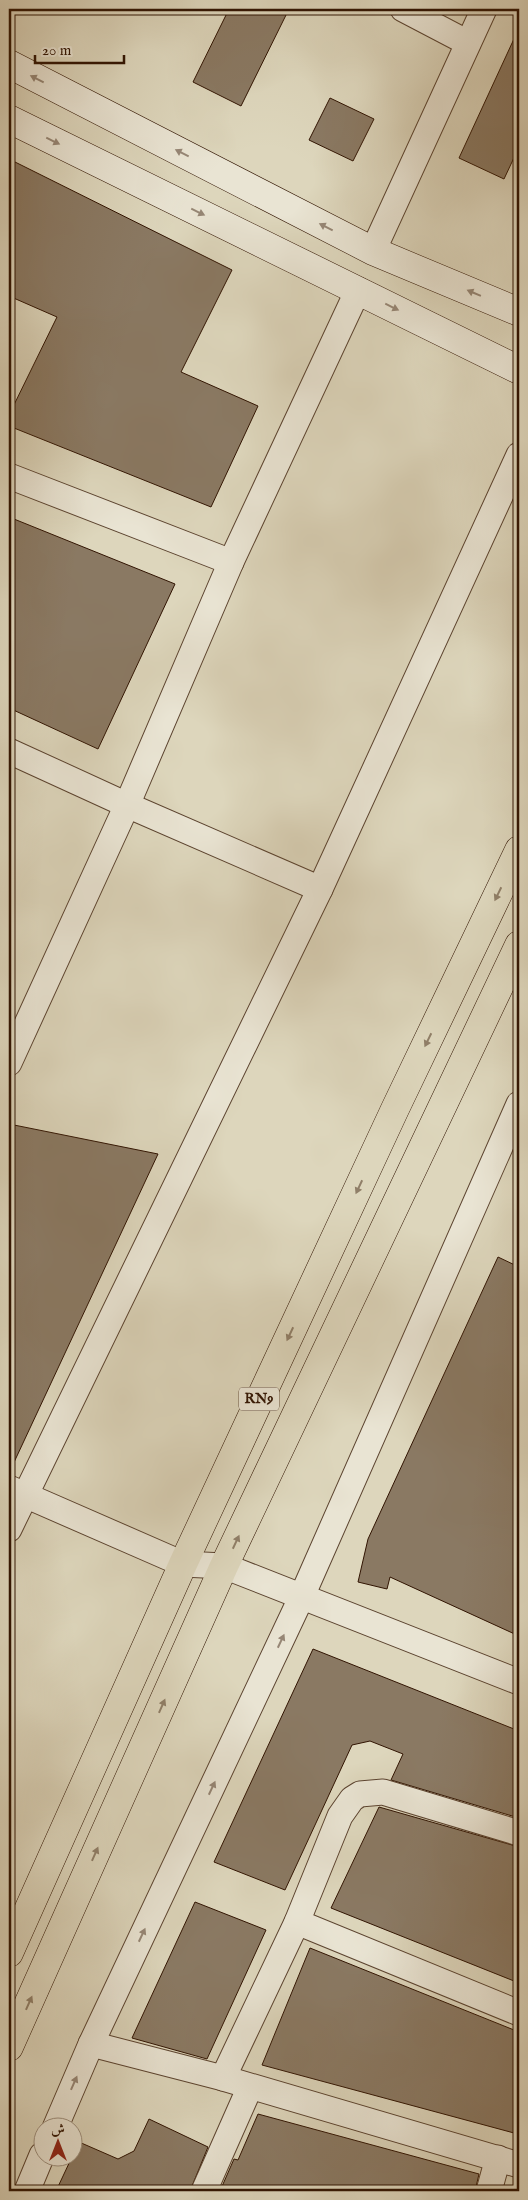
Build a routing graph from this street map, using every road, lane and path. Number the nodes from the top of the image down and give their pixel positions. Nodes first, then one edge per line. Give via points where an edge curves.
1 (403, 9) edge
2 (484, 9) edge
3 (468, 42) junction
4 (9, 64) edge
5 (9, 119) edge
6 (373, 251) junction
7 (358, 290) junction
8 (519, 312) edge
9 (519, 370) edge
10 (519, 455) edge
11 (9, 476) edge
12 (231, 562) junction
13 (9, 751) edge
14 (127, 805) junction
15 (519, 850) edge
16 (320, 889) junction
17 (519, 945) edge
18 (9, 1063) edge
19 (519, 1104) edge
20 (16, 1491) edge
21 (9, 1528) edge
22 (183, 1564) junction
23 (224, 1566) junction
24 (302, 1596) junction
25 (519, 1682) edge
26 (519, 1833) edge
27 (297, 1922) junction
28 (9, 1953) edge
29 (519, 2013) edge
30 (91, 2044) junction
31 (9, 2047) edge
32 (224, 2078) junction
33 (250, 2087) junction
34 (59, 2118) edge
35 (509, 2162) edge
36 (37, 2168) edge
37 (27, 2191) edge
38 (204, 2191) edge
39 (489, 2191) edge

1 - 3 street
2 - 3 street
3 - 6 street
6 -> 4 main road
5 -> 7 main road
8 -> 6 main road
7 -> 9 main road
7 - 12 street
10 - 16 street
11 - 12 street
12 - 14 street
13 - 14 street
14 - 16 street
14 - 18 street
15 -> 22 highway, RN9
16 - 20 street
23 -> 17 highway, RN9
19 - 24 street
20 - 21 street
20 - 22 street
22 - 23 street
22 - 28 highway, RN9
23 - 24 street
31 -> 23 highway, RN9
24 - 25 street
30 -> 24 street
26 - 27 street via 396,1795 383,1792 360,1794 352,1799 340,1816
27 - 29 street
27 - 32 street
30 - 32 street
34 -> 30 street
32 - 33 street
33 - 35 street
33 - 38 street
35 - 39 street
36 - 37 street

